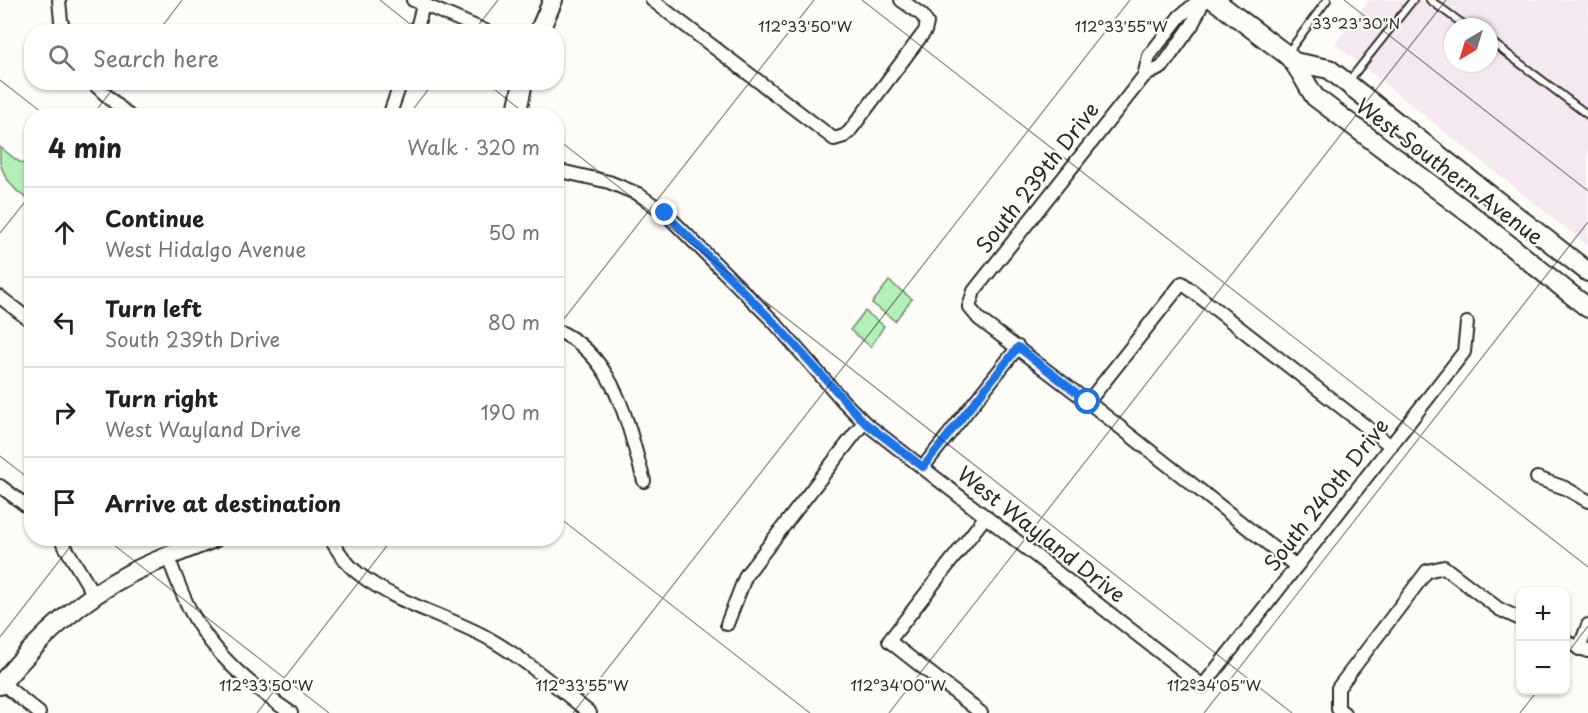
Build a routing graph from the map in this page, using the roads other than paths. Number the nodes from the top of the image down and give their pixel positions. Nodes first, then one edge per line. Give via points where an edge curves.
1 (59, 0) edge
2 (553, 0) edge
3 (652, 0) edge
4 (901, 0) edge
5 (1202, 0) edge
6 (1214, 0) edge
7 (1327, 0) edge
8 (1413, 0) edge
9 (1430, 0) edge
10 (418, 3) edge
11 (1455, 18) edge
12 (62, 24) edge
13 (417, 24) edge
14 (469, 24) edge
15 (542, 24) edge
16 (1498, 47) edge
17 (1291, 58) junction
18 (1347, 83) junction
19 (101, 90) edge
20 (398, 90) edge
21 (521, 90) edge
22 (120, 108) edge
23 (392, 108) edge
24 (518, 108) edge
25 (1588, 116) edge
26 (564, 172) edge
27 (1588, 272) edge
28 (0, 297) edge
29 (1588, 308) edge
30 (24, 316) edge
31 (1467, 323) dead end
32 (564, 335) edge
33 (1018, 347) junction
34 (1088, 402) junction
35 (864, 422) junction
36 (1391, 446) junction
37 (923, 467) junction
38 (1537, 478) dead end
39 (644, 481) dead end
40 (0, 486) edge
41 (1588, 501) edge
42 (24, 504) edge
43 (986, 516) junction
44 (65, 546) edge
45 (195, 546) edge
46 (336, 546) edge
47 (168, 557) junction
48 (1296, 566) junction
49 (94, 595) junction
50 (1516, 617) edge
51 (727, 624) dead end
52 (1588, 625) edge
53 (1570, 644) edge
54 (1584, 650) edge
55 (1, 684) edge
56 (1203, 686) joint
57 (39, 713) edge
58 (291, 713) edge
59 (590, 713) edge
60 (981, 713) edge
61 (1344, 713) edge

1 - 12 street
2 - 15 main road
3 - 4 street via 829,137 839,139 849,132 922,36 927,23
5 - 33 street, South 239th Drive via 1180,16 1149,56 1144,76 974,291 969,307 972,314
6 - 17 main road, West Southern Avenue
7 - 17 lane
8 - 18 lane
9 - 11 lane
10 - 13 street
10 - 14 street
16 - 25 lane
17 - 18 main road, West Southern Avenue via 1329,69
17 - 29 main road, West Southern Avenue via 1315,97
18 - 27 main road, West Southern Avenue
19 - 22 street
20 - 23 street
21 - 24 main road
26 - 35 street, West Wayland Drive via 609,182 638,194 665,213 721,267
28 - 30 street
31 - 36 street, South 240th Drive via 1464,352
32 - 39 street via 592,355 607,374 626,419
33 - 34 street
33 - 37 street
34 - 36 street via 1182,283
34 - 48 street
35 - 37 street, West Wayland Drive
35 - 51 street via 746,575
36 - 48 street, South 240th Drive
37 - 43 street, West Wayland Drive
38 - 41 street
40 - 42 street
43 - 56 street, West Wayland Drive
43 - 60 street via 889,641
44 - 49 street
45 - 47 main road
46 - 59 street via 349,564 373,583 485,636
47 - 49 main road
47 - 58 street via 191,612 218,652 247,681
48 - 56 street, South 240th Drive
49 - 55 main road via 43,637
50 - 61 street via 1499,609 1444,567 1427,571 1338,688 1338,709
52 - 54 street
53 - 54 street
55 - 57 street

